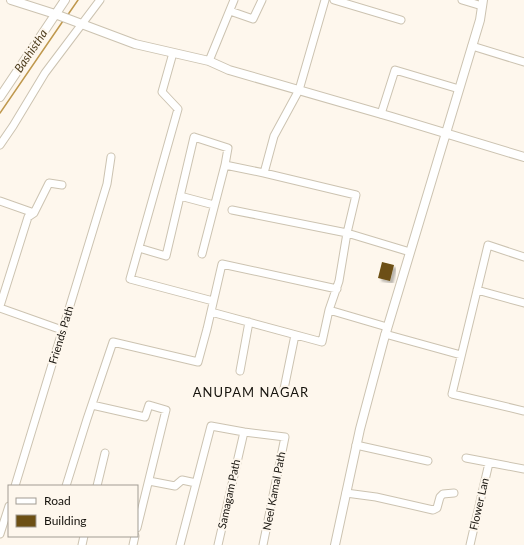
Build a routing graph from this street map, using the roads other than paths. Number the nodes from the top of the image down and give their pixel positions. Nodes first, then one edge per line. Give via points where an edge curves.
1 (11, 0) edge
2 (65, 0) edge
3 (100, 0) edge
4 (234, 0) edge
5 (262, 0) edge
6 (325, 0) edge
7 (334, 0) edge
8 (462, 0) edge
9 (482, 3) edge
10 (230, 11) junction
11 (57, 15) junction
12 (401, 20) dead end
13 (81, 24) junction
14 (472, 46) junction
15 (173, 53) junction
16 (209, 61) junction
17 (524, 62) edge
18 (459, 89) junction
19 (299, 90) junction
20 (0, 97) edge
21 (381, 114) junction
22 (445, 133) junction
23 (0, 145) edge
24 (111, 157) dead end
25 (524, 157) edge
26 (225, 165) junction
27 (264, 173) junction
28 (62, 185) dead end
29 (180, 196) junction
30 (0, 201) edge
31 (214, 205) junction
32 (232, 210) dead end
33 (34, 213) junction
34 (347, 233) junction
35 (138, 248) junction
36 (410, 252) junction
37 (202, 254) dead end
38 (524, 257) edge
39 (337, 289) junction
40 (477, 290) junction
41 (213, 301) junction
42 (524, 302) edge
43 (0, 307) edge
44 (329, 310) junction
45 (211, 312) junction
46 (249, 322) junction
47 (62, 330) junction
48 (386, 331) junction
49 (295, 335) junction
50 (461, 355) junction
51 (240, 371) dead end
52 (284, 389) dead end
53 (92, 405) junction
54 (524, 411) edge
55 (244, 432) junction
56 (356, 445) junction
57 (105, 453) dead end
58 (466, 458) dead end
59 (428, 461) dead end
60 (488, 463) junction
61 (524, 469) edge
62 (149, 480) junction
63 (196, 483) junction
64 (15, 485) edge
65 (66, 485) edge
66 (97, 485) edge
67 (346, 493) junction
68 (454, 493) dead end
69 (8, 509) edge
70 (138, 524) edge
71 (0, 534) edge
72 (180, 545) edge
73 (218, 545) edge
74 (263, 545) edge
75 (335, 545) edge
76 (470, 545) edge

1 - 11 street
2 - 11 street
3 - 13 street
4 - 10 street
5 - 10 street via 253,19
6 - 19 street
7 - 12 street
8 - 9 street
9 - 14 street
10 - 16 street
11 - 13 street
11 - 20 street
13 - 15 street via 135,44
13 - 23 street via 45,73
14 - 17 street
14 - 18 street
15 - 16 street
15 - 35 street via 162,92 178,109
16 - 19 street via 229,70
18 - 21 street via 395,70
18 - 22 street
19 - 21 street
19 - 27 street via 274,136
21 - 22 street
22 - 25 street
22 - 36 street
24 - 47 street, Friends Path via 107,184
26 - 27 street
26 - 29 street via 228,148 194,137
26 - 31 street
27 - 34 street via 356,195
28 - 33 street via 49,183
29 - 31 street
29 - 35 street via 166,256
30 - 33 street
31 - 37 street
32 - 34 street
33 - 43 street via 28,217
34 - 36 street
34 - 39 street
35 - 41 street via 130,278
36 - 48 street
38 - 40 street via 488,245
39 - 41 street via 222,264
39 - 44 street
40 - 42 street
40 - 50 street
41 - 45 street
43 - 47 street
44 - 48 street
44 - 49 street via 322,342
45 - 46 street
45 - 53 street via 198,362 113,342
46 - 49 street
46 - 51 street
47 - 64 street, Friends Path
48 - 50 street
48 - 56 street
49 - 52 street
50 - 54 street via 452,394
53 - 62 street via 145,417 149,405 166,410
53 - 65 street
55 - 63 street via 211,426
55 - 73 street, Samagam Path
55 - 74 street, Neel Kamal Path via 285,437
56 - 59 street
56 - 67 street
57 - 66 street
58 - 60 street
60 - 61 street
60 - 76 street, Flower Lan
62 - 63 street via 175,486 182,480
62 - 70 street
63 - 72 street
67 - 68 street via 433,510 437,508 443,494
67 - 75 street
69 - 71 street

